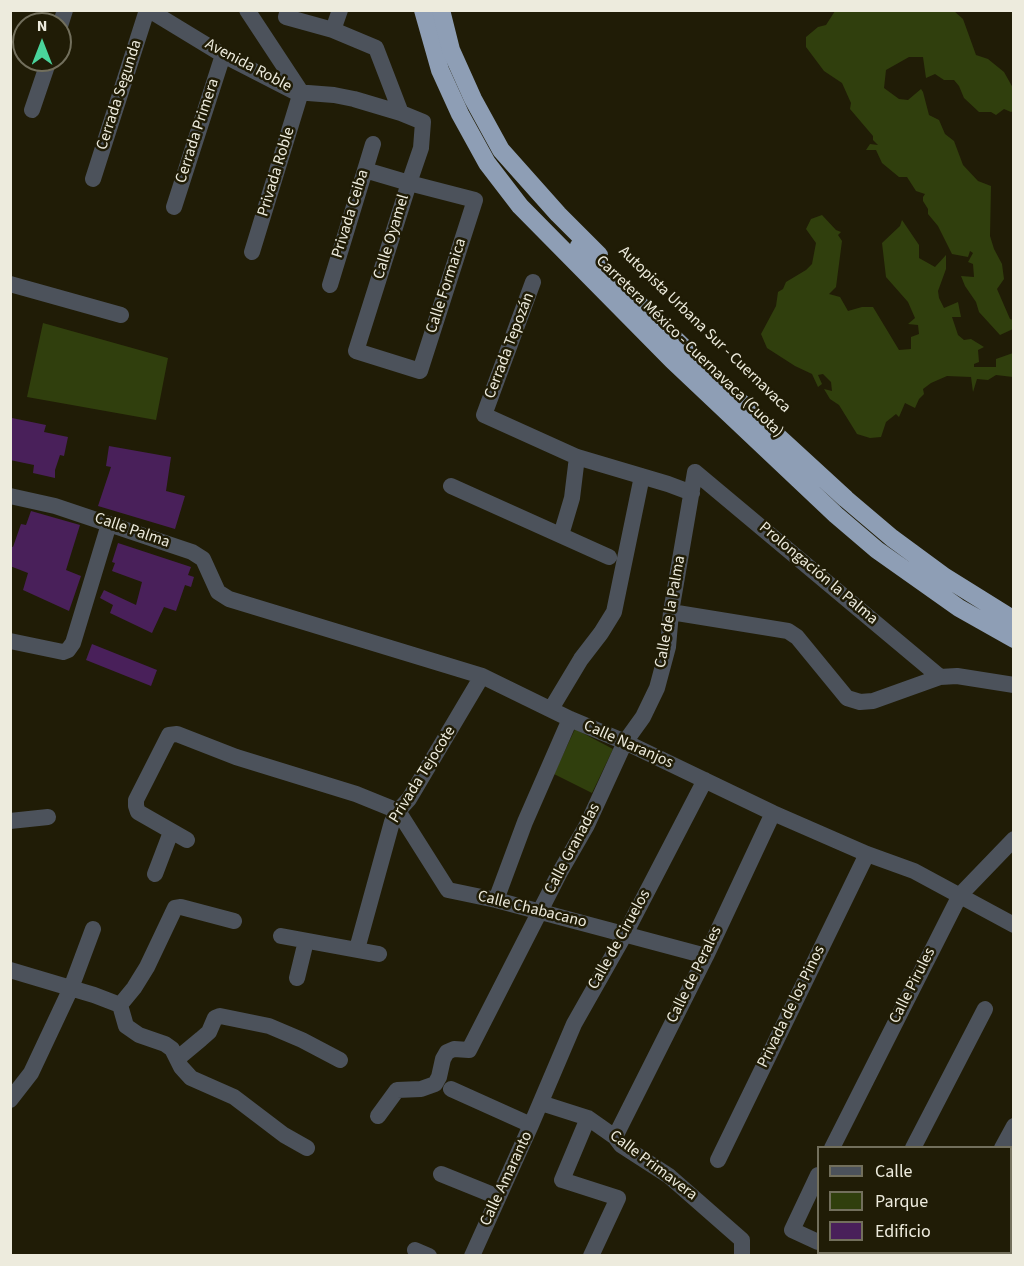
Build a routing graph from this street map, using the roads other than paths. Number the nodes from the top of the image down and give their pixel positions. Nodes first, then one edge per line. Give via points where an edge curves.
1 (148, 10) edge
2 (247, 10) edge
3 (288, 10) edge
4 (340, 10) edge
5 (423, 10) edge
6 (440, 10) edge
7 (333, 30) junction
8 (223, 55) junction
9 (45, 72) edge
10 (301, 92) junction
11 (32, 110) dead end
12 (401, 113) junction
13 (423, 123) joint
14 (373, 144) dead end
15 (365, 170) junction
16 (93, 179) dead end
17 (409, 183) junction
18 (174, 207) dead end
19 (252, 252) dead end
20 (533, 282) dead end
21 (10, 284) edge
22 (330, 285) dead end
23 (121, 315) dead end
24 (420, 371) joint
25 (577, 457) junction
26 (695, 472) joint
27 (642, 476) junction
28 (451, 486) dead end
29 (692, 493) junction
30 (10, 496) edge
31 (109, 524) junction
32 (561, 535) junction
33 (609, 557) dead end
34 (228, 599) joint
35 (671, 612) junction
36 (1014, 619) edge
37 (1014, 637) edge
38 (10, 641) edge
39 (483, 676) junction
40 (940, 677) junction
41 (1014, 685) edge
42 (551, 710) junction
43 (570, 719) junction
44 (625, 742) junction
45 (705, 780) junction
46 (398, 811) junction
47 (773, 813) junction
48 (48, 817) dead end
49 (10, 821) edge
50 (171, 831) junction
51 (1014, 839) edge
52 (187, 840) dead end
53 (867, 854) junction
54 (155, 874) dead end
55 (960, 895) junction
56 (496, 900) junction
57 (540, 911) junction
58 (234, 921) dead end
59 (1014, 925) edge
60 (93, 929) dead end
61 (625, 934) junction
62 (281, 936) dead end
63 (306, 941) junction
64 (357, 949) junction
65 (379, 954) dead end
66 (706, 956) junction
67 (10, 970) edge
68 (297, 978) dead end
69 (71, 987) junction
70 (120, 1005) junction
71 (986, 1010) dead end
72 (177, 1059) junction
73 (340, 1060) dead end
74 (451, 1089) dead end
75 (10, 1100) edge
76 (541, 1103) junction
77 (378, 1116) dead end
78 (588, 1118) junction
79 (531, 1125) junction
80 (1014, 1126) edge
81 (615, 1137) junction
82 (833, 1146) edge
83 (914, 1146) edge
84 (1003, 1146) edge
85 (307, 1149) dead end
86 (717, 1161) dead end
87 (441, 1174) dead end
88 (817, 1179) edge
89 (498, 1197) junction
90 (817, 1241) edge
91 (472, 1256) edge
92 (591, 1256) edge
93 (742, 1256) edge

1 - 8 street, Avenida Roble
1 - 16 street, Cerrada Segunda
2 - 10 street
3 - 7 street via 286,17
4 - 7 street
5 - 37 highway, Carretera México - Cuernavaca (Cuota) via 440,70 460,114 487,163 520,206 672,360 877,550 959,608
6 - 36 highway, Autopista Urbana Sur - Cuernavaca, bridge via 456,60 501,150 558,214 743,397 907,545
7 - 12 street via 376,48
8 - 10 street, Avenida Roble
8 - 18 street, Cerrada Primera
9 - 11 street
10 - 12 street, Avenida Roble via 334,95
10 - 19 street, Privada Roble
12 - 13 street, Avenida Roble
13 - 17 street, Calle Oyamel via 421,148
14 - 15 street, Privada Ceiba
15 - 17 street
15 - 22 street, Privada Ceiba
17 - 24 street, Calle Oyamel via 356,351
17 - 24 street, Calle Formaica via 475,200
20 - 25 street, Cerrada Tepozán via 484,415
21 - 23 street
25 - 27 street, Cerrada Tepozán
25 - 32 street via 572,498
26 - 29 street, Calle de la Palma
26 - 40 street, Prolongación la Palma
27 - 29 street, Cerrada Tepozán
27 - 42 street via 614,612
28 - 32 street
29 - 35 street, Calle de la Palma
30 - 31 street, Calle Palma
31 - 34 street, Calle Palma via 192,552 203,559 218,592
31 - 38 street via 68,650
32 - 33 street
34 - 39 street, Calle Naranjos
35 - 40 street via 788,631 847,698 860,702
35 - 44 street, Calle de la Palma via 668,647 657,688 644,717
39 - 42 street, Calle Naranjos
39 - 46 street, Privada Tejocote via 410,800
40 - 41 street
42 - 43 street, Calle Naranjos
43 - 44 street, Calle Naranjos
43 - 56 street
44 - 45 street, Calle Naranjos
44 - 57 street, Calle Granadas via 587,825
45 - 47 street, Calle Naranjos
45 - 61 street, Calle de Ciruelos
46 - 50 street via 177,734 169,735 136,800 138,812
46 - 56 street, Calle Chabacano via 448,890
46 - 64 street, Privada Tejocote
47 - 53 street, Calle Naranjos
47 - 66 street, Calle de Perales
48 - 49 street
50 - 52 street
50 - 54 street
51 - 55 street, Calle Pirules
53 - 55 street, Calle Naranjos via 914,871
53 - 86 street, Privada de los Pinos
55 - 59 street, Calle Naranjos
55 - 82 street, Calle Pirules
56 - 57 street, Calle Chabacano
57 - 61 street, Calle Chabacano
57 - 77 street, Calle Granadas via 469,1050 447,1052 435,1084 397,1090
58 - 70 street via 175,908 147,967
60 - 69 street
61 - 66 street, Calle Chabacano
61 - 76 street, Calle de Ciruelos via 574,1024
62 - 63 street
63 - 64 street
63 - 68 street
64 - 65 street
66 - 81 street, Calle de Perales
67 - 69 street
69 - 70 street
69 - 75 street via 31,1073
70 - 72 street via 126,1026 165,1044
71 - 83 street
72 - 73 street via 220,1016 269,1026
72 - 85 street via 191,1078 234,1097
74 - 79 street
76 - 78 street, Calle Primavera
76 - 79 street, Calle Amaranto
78 - 81 street, Calle Primavera
78 - 92 street via 562,1180 618,1198
79 - 89 street, Calle Amaranto
80 - 84 street
81 - 93 street, Calle Primavera via 669,1176 737,1234 742,1240
87 - 89 street
88 - 90 street via 792,1230
89 - 91 street, Calle Amaranto

